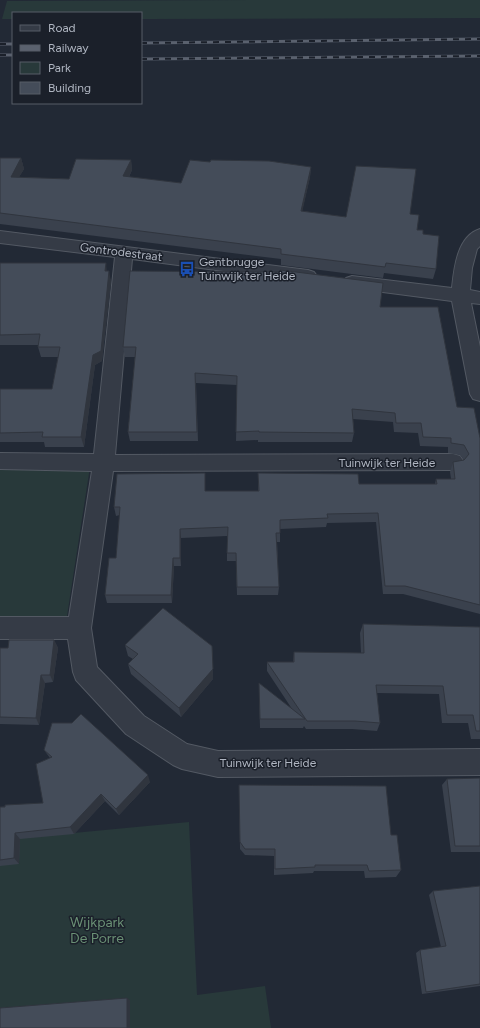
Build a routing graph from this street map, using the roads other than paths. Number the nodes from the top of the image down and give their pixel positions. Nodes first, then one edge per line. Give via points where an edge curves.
1 (480, 235) edge
2 (0, 237) edge
3 (124, 252) junction
4 (460, 296) junction
5 (480, 298) edge
6 (480, 394) edge
7 (0, 461) edge
8 (453, 462) edge
9 (104, 463) junction
10 (0, 628) edge
11 (79, 628) junction
12 (480, 762) edge

1 - 4 street via 469,248 463,268
2 - 3 street, Gontrodestraat
3 - 4 street, Gontrodestraat
3 - 9 street, Tuinwijk ter Heide
4 - 5 street, Gontrodestraat
4 - 6 street
7 - 9 street, Tuinwijk ter Heide
8 - 9 street, Tuinwijk ter Heide
9 - 11 street, Tuinwijk ter Heide
10 - 11 street
11 - 12 street, Tuinwijk ter Heide via 85,672 135,726 182,756 218,764

